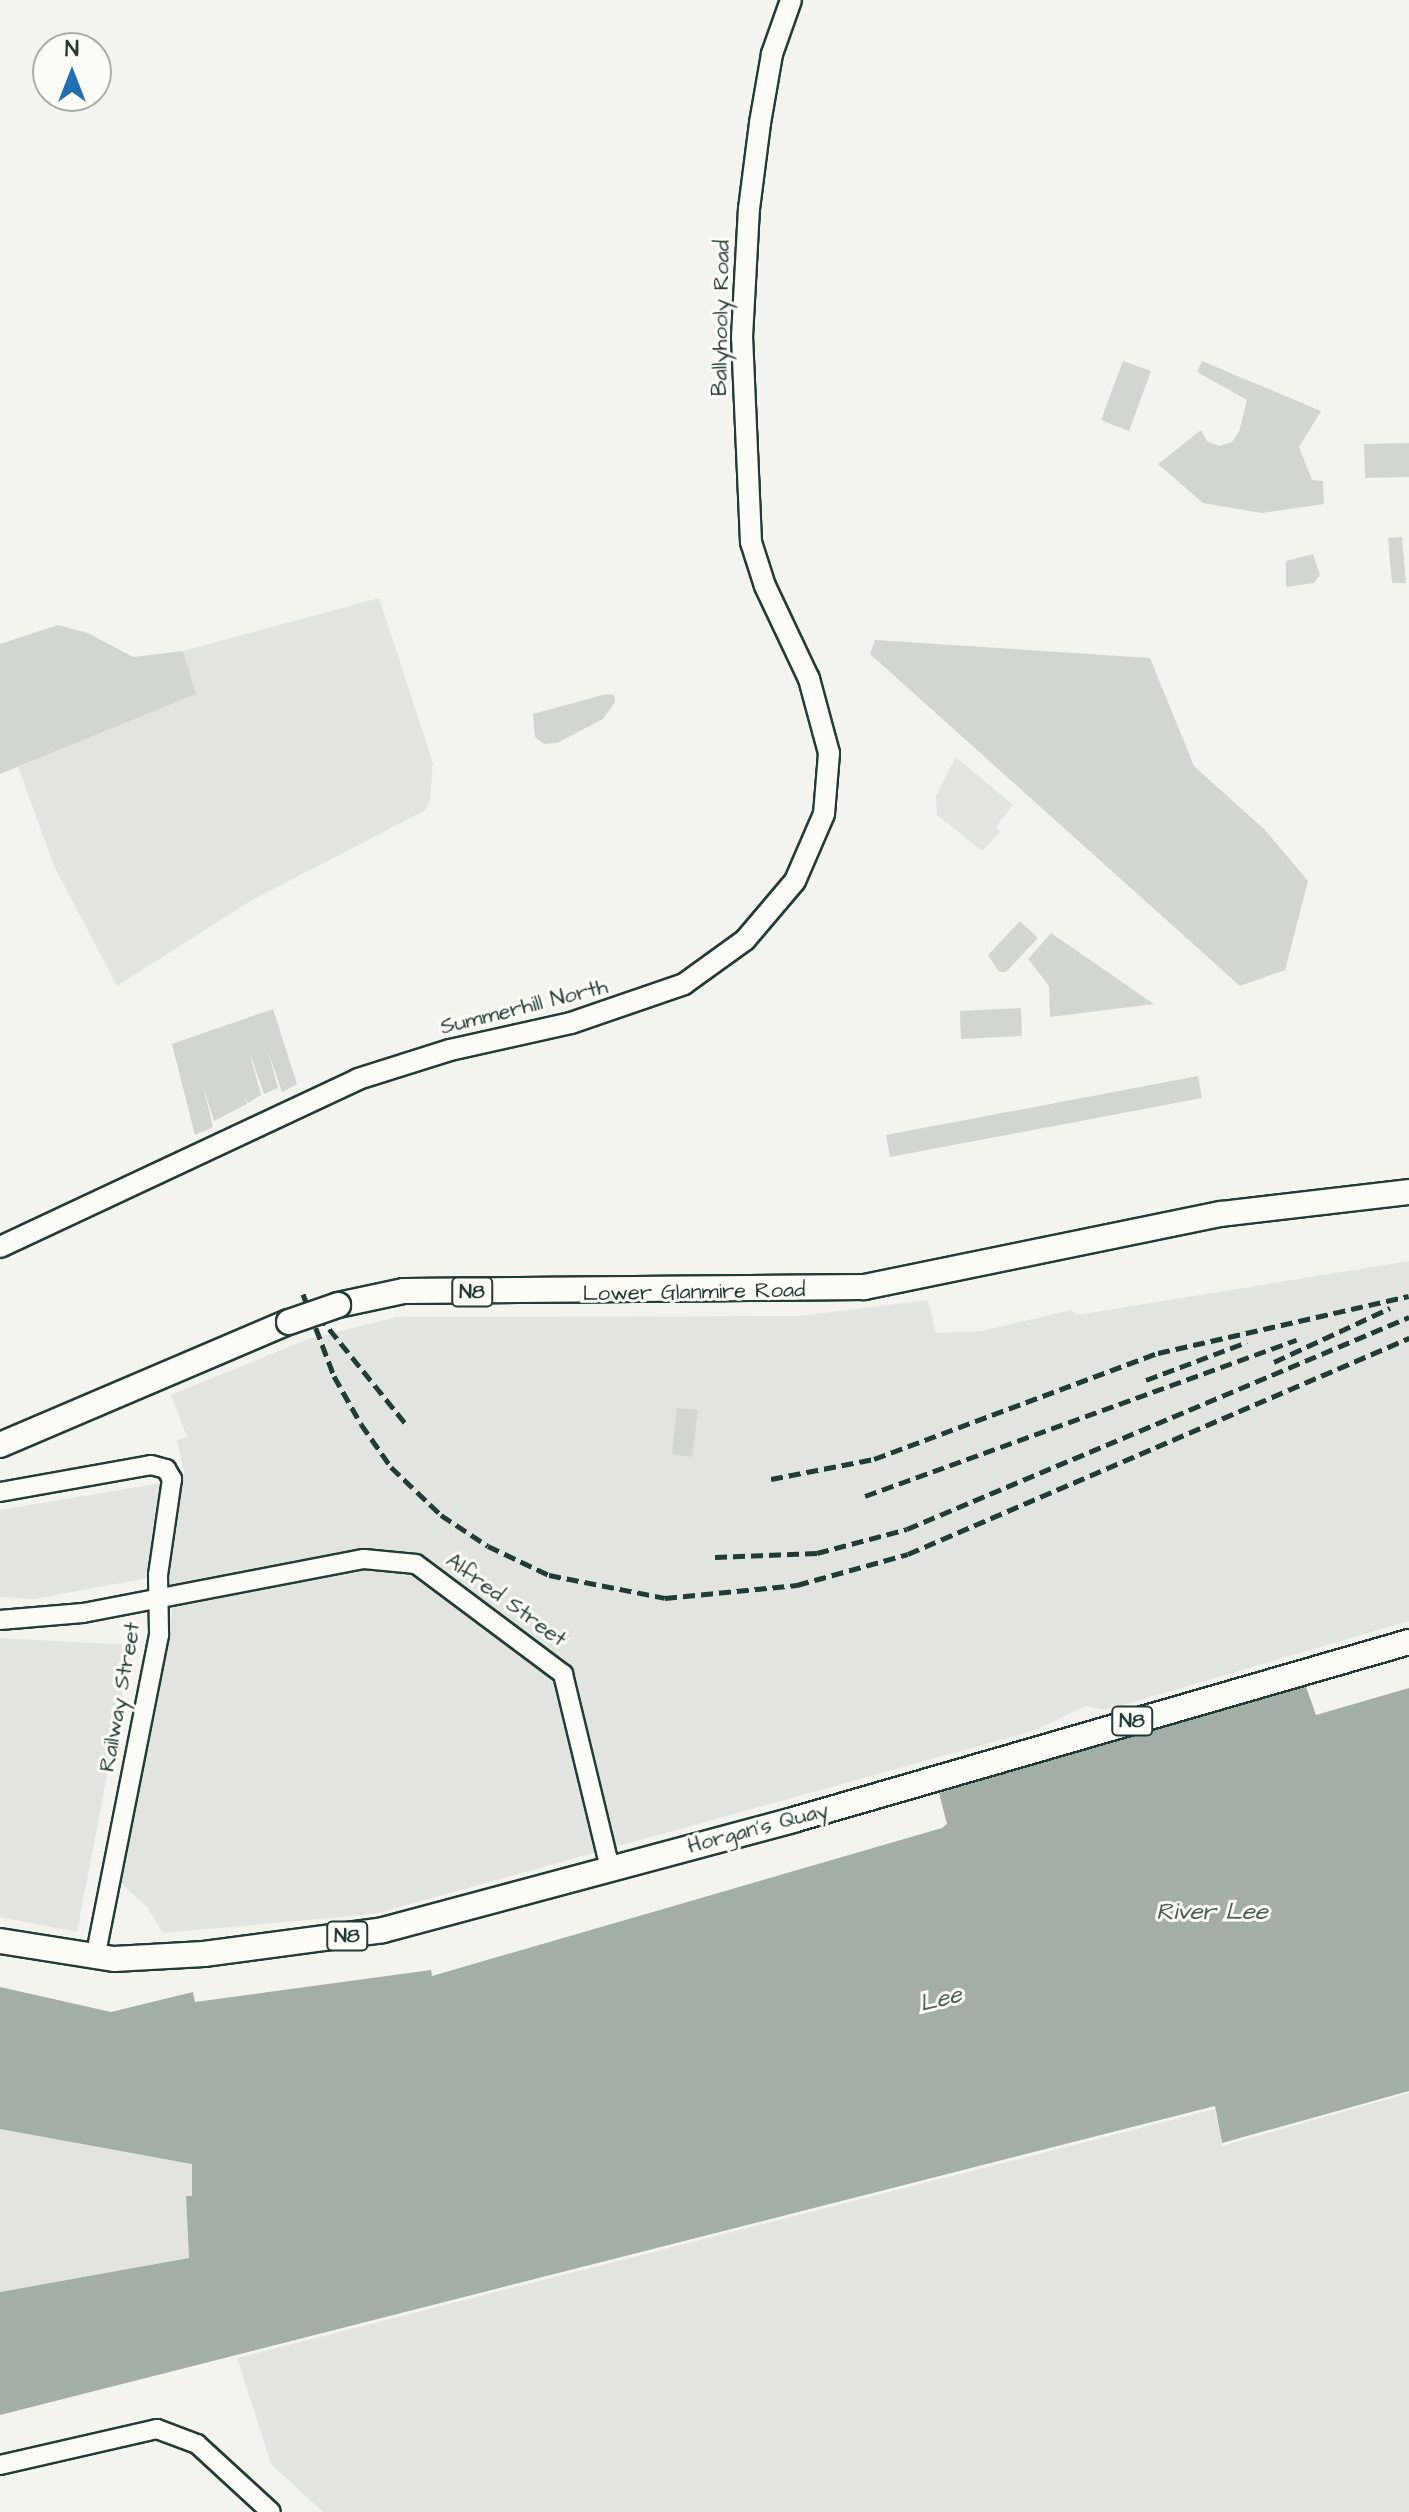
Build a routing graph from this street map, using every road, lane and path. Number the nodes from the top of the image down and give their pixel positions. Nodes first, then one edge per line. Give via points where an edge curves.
1 (791, 0) edge
2 (789, 635) joint
3 (1409, 1192) edge
4 (0, 1247) edge
5 (0, 1445) edge
6 (0, 1492) edge
7 (158, 1597) junction
8 (0, 1620) edge
9 (1409, 1642) edge
10 (610, 1868) junction
11 (0, 1941) edge
12 (95, 1958) junction
13 (0, 2465) edge
14 (271, 2512) edge

1 - 2 main road, Ballyhooly Road via 772,54 760,123 742,337 747,519 765,586
2 - 4 main road, Summerhill North via 827,739 828,796 819,833 795,881 763,923 726,956 684,984 636,1002 358,1079
3 - 5 highway, Lower Glanmire Road / N8, bridge via 1246,1210 864,1287 727,1293 404,1291 289,1322
6 - 7 street, Railway Street via 151,1465 166,1469 172,1479
7 - 8 street, Alfred Street via 44,1619
7 - 10 street, Alfred Street via 364,1559 416,1564 550,1659 566,1681
7 - 12 street, Railway Street via 159,1635
9 - 10 highway, Horgan's Quay / N8
10 - 12 highway, Horgan's Quay / N8 via 349,1936 204,1954
11 - 12 highway, N8
13 - 14 street via 146,2430 172,2432 208,2453

